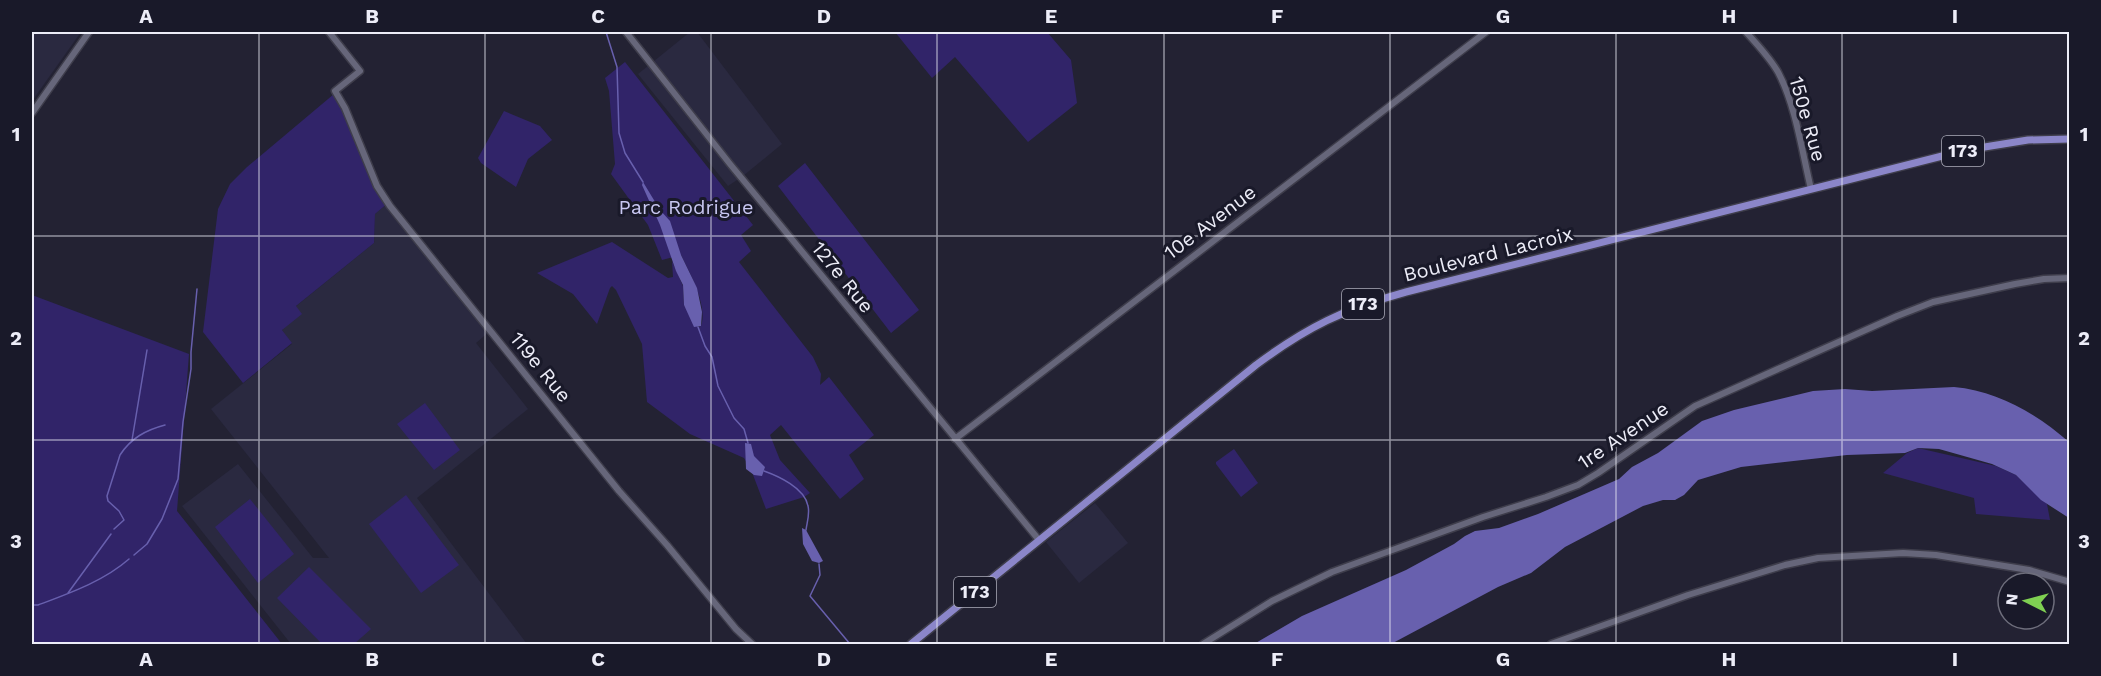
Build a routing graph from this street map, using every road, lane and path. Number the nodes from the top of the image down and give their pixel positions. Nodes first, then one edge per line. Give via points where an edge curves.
1 (89, 32) edge
2 (328, 32) edge
3 (626, 32) edge
4 (1486, 32) edge
5 (1746, 32) edge
6 (32, 113) edge
7 (2070, 140) edge
8 (1811, 189) junction
9 (2070, 278) edge
10 (955, 439) junction
11 (1038, 540) junction
12 (2070, 582) edge
13 (752, 645) edge
14 (911, 645) edge
15 (1203, 645) edge
16 (1551, 645) edge

1 - 6 street
2 - 13 street, 119e Rue via 360,71 335,91 377,186 390,206 619,491
3 - 10 street, 127e Rue
4 - 10 street, 10e Avenue
5 - 8 street, 150e Rue via 1784,86
7 - 8 main road, Boulevard Lacroix / 173 via 2028,140 1966,150
8 - 11 main road, Boulevard Lacroix / 173 via 1386,297 1329,318 1298,334 1256,365
9 - 15 street, 1re Avenue via 2015,284 1933,302 1907,312 1695,406 1578,485 1332,572 1272,601
10 - 11 street, 127e Rue
11 - 14 main road, Boulevard Lacroix / 173
12 - 16 street via 2029,570 1936,555 1818,558 1688,595

